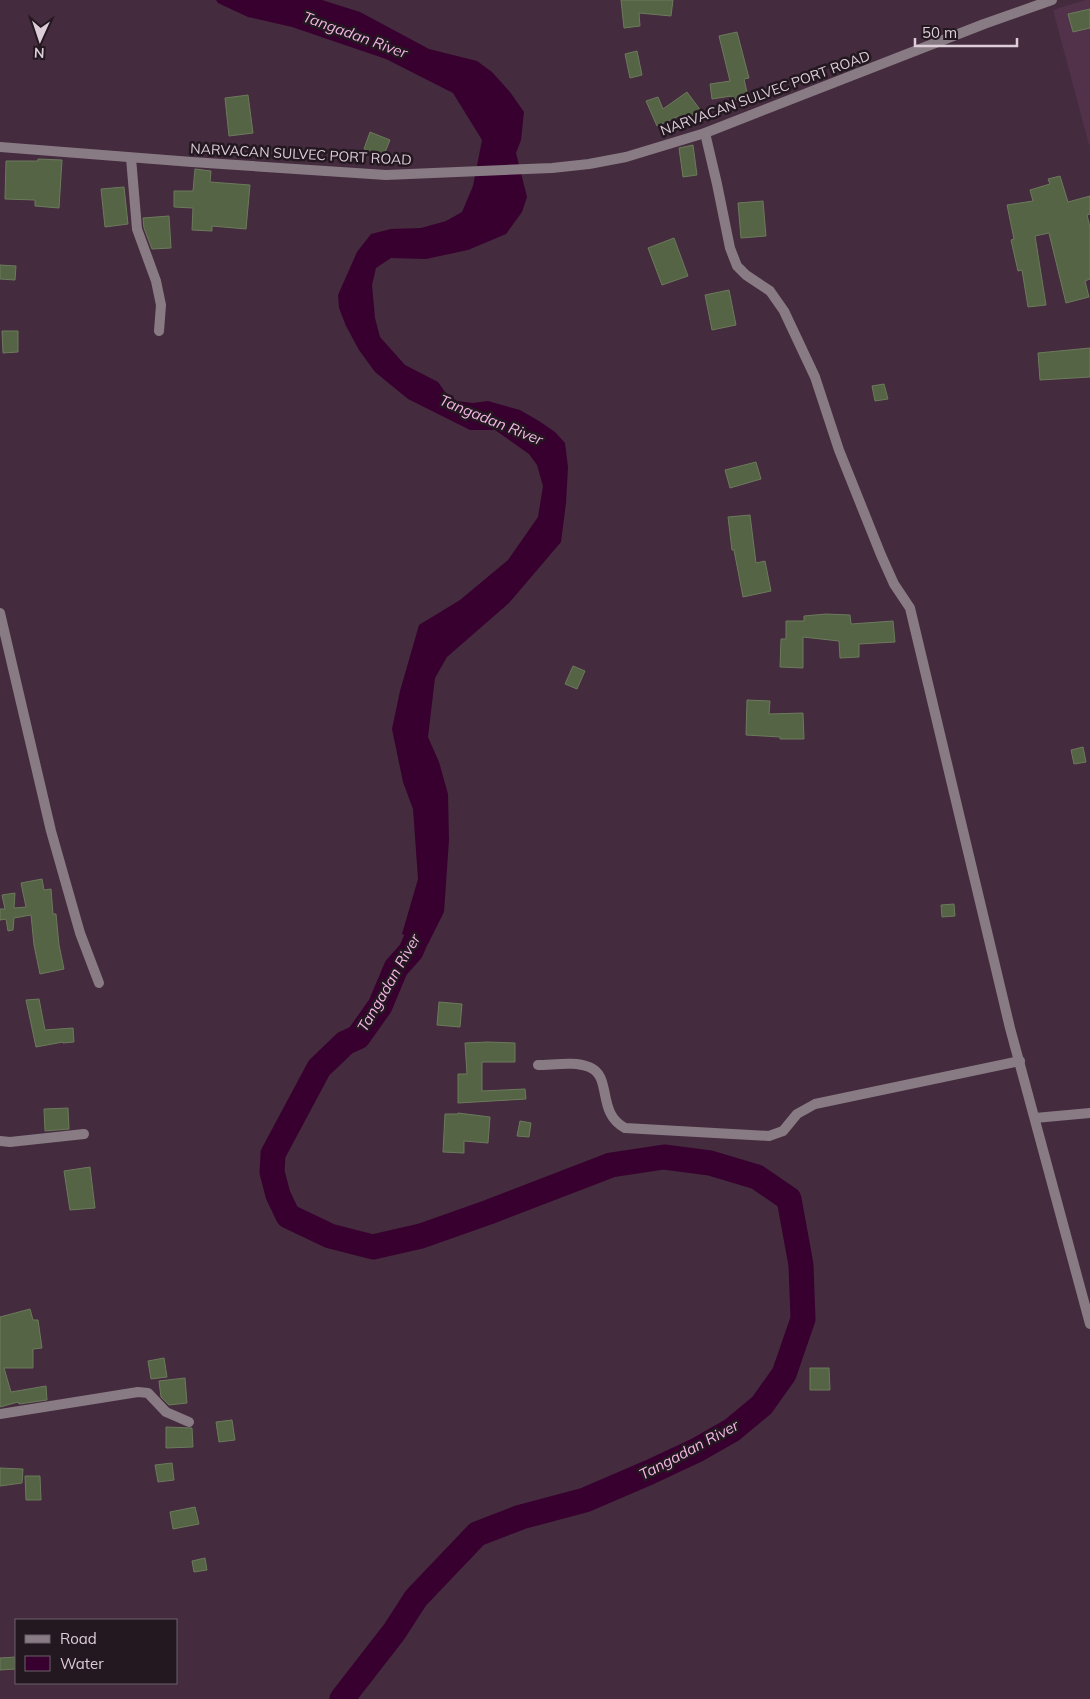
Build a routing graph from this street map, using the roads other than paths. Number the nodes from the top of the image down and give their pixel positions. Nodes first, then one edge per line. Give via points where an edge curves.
1 (1052, 0) edge
2 (704, 133) junction
3 (0, 148) edge
4 (131, 158) junction
5 (159, 331) dead end
6 (0, 613) edge
7 (99, 983) dead end
8 (1020, 1061) junction
9 (538, 1065) dead end
10 (1090, 1114) edge
11 (1035, 1118) junction
12 (84, 1134) dead end
13 (0, 1141) edge
14 (1090, 1324) edge
15 (0, 1414) edge
16 (189, 1422) dead end

1 - 2 street, NARVACAN SULVEC PORT ROAD
2 - 4 street, NARVACAN SULVEC PORT ROAD via 626,157 589,164 462,172 386,175
2 - 8 street via 737,266 770,291 784,311 815,377 880,555 910,608
3 - 4 street, NARVACAN SULVEC PORT ROAD
4 - 5 street via 137,229 161,305
6 - 7 street via 51,831 75,916
8 - 9 street via 814,1104 797,1114 783,1132 770,1136 625,1128 612,1118 596,1071 576,1064
8 - 11 street
10 - 11 street
11 - 14 street
12 - 13 street
15 - 16 street via 138,1392 148,1393 166,1412

